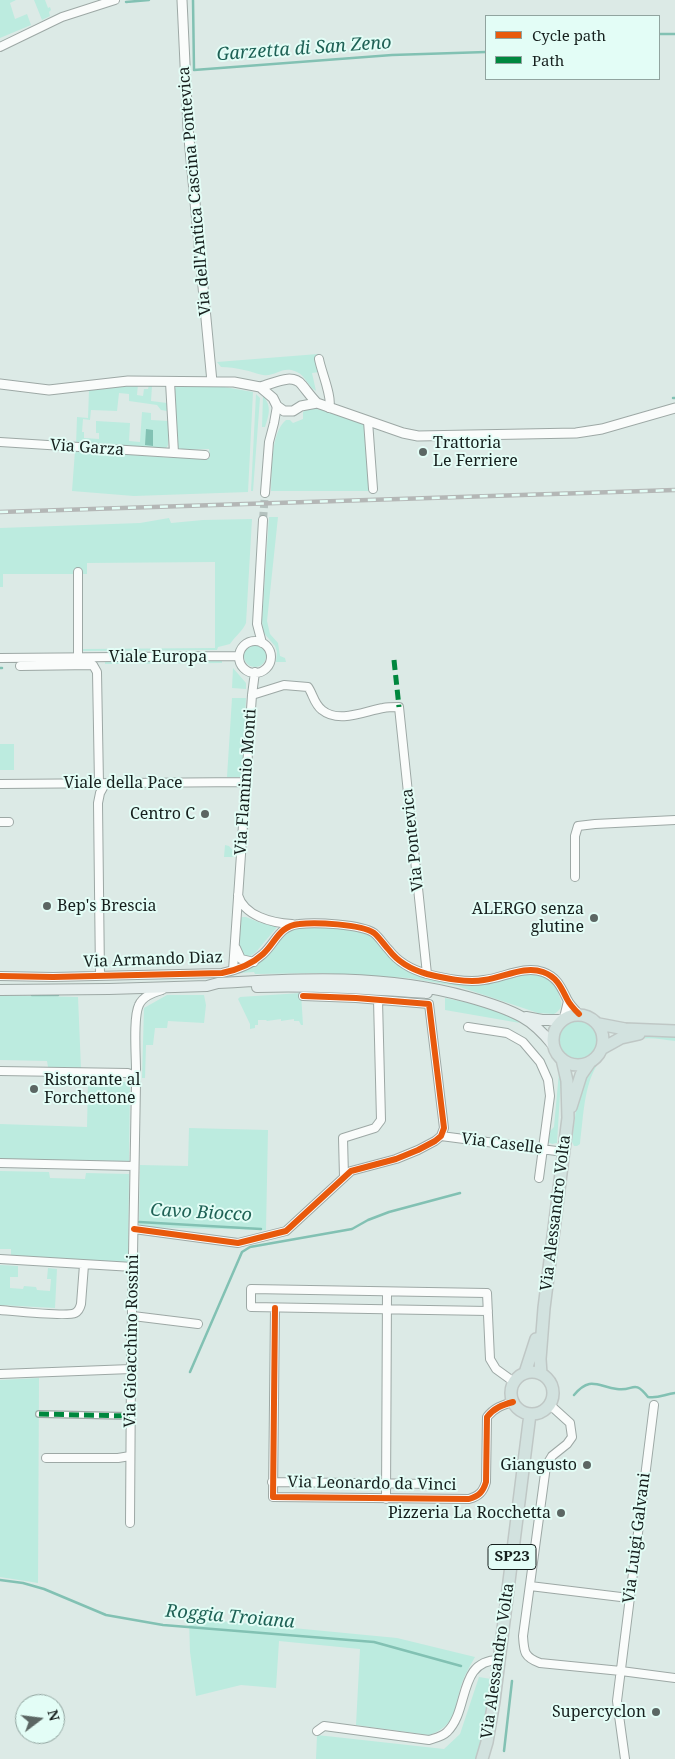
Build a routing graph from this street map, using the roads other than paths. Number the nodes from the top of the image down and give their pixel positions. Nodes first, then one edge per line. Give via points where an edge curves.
1 (115, 0) edge
2 (182, 0) edge
3 (0, 47) edge
4 (319, 359) dead end
5 (170, 382) junction
6 (212, 382) junction
7 (278, 382) junction
8 (0, 384) edge
9 (260, 387) junction
10 (304, 389) junction
11 (275, 402) junction
12 (317, 403) junction
13 (301, 406) junction
14 (329, 408) junction
15 (673, 408) edge
16 (289, 411) junction
17 (368, 421) junction
18 (274, 423) junction
19 (0, 442) edge
20 (174, 453) junction
21 (205, 455) dead end
22 (373, 488) dead end
23 (265, 493) tunnel mouth
24 (263, 520) tunnel mouth
25 (78, 572) dead end
26 (257, 624) junction
27 (250, 642) junction
28 (262, 643) junction
29 (239, 656) junction
30 (0, 658) edge
31 (78, 658) junction
32 (20, 666) dead end
33 (255, 672) junction
34 (252, 695) junction
35 (247, 782) junction
36 (0, 784) edge
37 (102, 784) junction
38 (675, 820) edge
39 (0, 822) edge
40 (9, 822) dead end
41 (575, 877) dead end
42 (238, 891) junction
43 (247, 910) junction
44 (236, 918) junction
45 (279, 923) junction
46 (294, 924) junction
47 (280, 932) junction
48 (234, 944) junction
49 (254, 962) junction
50 (233, 970) junction
51 (428, 974) junction
52 (0, 976) edge
53 (100, 976) junction
54 (373, 981) junction
55 (207, 986) junction
56 (171, 987) junction
57 (0, 990) edge
58 (416, 992) junction
59 (356, 993) junction
60 (303, 996) dead end
61 (466, 996) junction
62 (378, 1000) junction
63 (568, 1001) junction
64 (405, 1002) junction
65 (354, 1008) dead end
66 (579, 1014) junction
67 (522, 1017) junction
68 (563, 1019) junction
69 (599, 1024) junction
70 (468, 1027) dead end
71 (675, 1031) edge
72 (659, 1032) junction
73 (553, 1045) junction
74 (603, 1048) junction
75 (562, 1059) junction
76 (590, 1062) junction
77 (0, 1071) edge
78 (134, 1076) junction
79 (568, 1118) junction
80 (440, 1136) junction
81 (543, 1150) junction
82 (564, 1152) junction
83 (0, 1163) edge
84 (134, 1166) junction
85 (344, 1177) junction
86 (539, 1178) dead end
87 (134, 1229) junction
88 (0, 1259) edge
89 (84, 1265) junction
90 (133, 1267) junction
91 (294, 1291) junction
92 (387, 1292) junction
93 (275, 1308) junction
94 (294, 1308) junction
95 (544, 1308) junction
96 (0, 1310) edge
97 (387, 1310) junction
98 (488, 1311) junction
99 (133, 1316) junction
100 (198, 1324) dead end
101 (131, 1369) junction
102 (525, 1373) junction
103 (0, 1374) edge
104 (541, 1374) junction
105 (514, 1382) junction
106 (513, 1402) junction
107 (549, 1404) junction
108 (654, 1405) dead end
109 (39, 1414) dead end
110 (530, 1414) junction
111 (130, 1416) junction
112 (130, 1456) junction
113 (46, 1458) dead end
114 (272, 1482) junction
115 (386, 1484) junction
116 (432, 1484) dead end
117 (386, 1499) junction
118 (130, 1523) dead end
119 (530, 1586) junction
120 (629, 1598) junction
121 (499, 1660) junction
122 (620, 1671) junction
123 (675, 1678) edge
124 (317, 1731) dead end
125 (482, 1759) edge
126 (625, 1759) edge

1 - 3 street via 62,17
2 - 6 street, Via dell'Antica Cascina Pontevica via 188,128
4 - 14 street via 331,404
5 - 6 street
5 - 8 street via 128,381 49,390
5 - 20 street
6 - 9 street
7 - 9 street
7 - 10 street via 293,379
7 - 11 street via 274,389
9 - 11 street
10 - 12 street
10 - 13 street via 305,398
11 - 16 street via 280,409
11 - 18 street
12 - 13 street
12 - 14 street
13 - 16 street
14 - 17 street
15 - 17 street via 602,429 562,434 418,436
16 - 18 street
17 - 22 street
18 - 23 street via 269,442
19 - 20 street, Via Garza
20 - 21 street, Via Garza
24 - 26 street
25 - 31 street
26 - 27 street
26 - 28 street
27 - 28 street
27 - 29 street
28 - 33 street via 270,658 264,670
29 - 31 street, Viale Europa
29 - 33 street via 244,668
30 - 31 street, Viale Europa
32 - 37 street, Viale Europa via 93,665 97,672
33 - 34 street, Via Flaminio Monti
34 - 35 street, Via Flaminio Monti
34 - 51 street, Via Pontevica via 284,686 308,686 317,705 336,715 356,715 399,707
35 - 37 street, Viale della Pace
35 - 42 street, Via Flaminio Monti
36 - 37 street, Viale della Pace
37 - 53 street via 98,803
38 - 41 street via 578,826
39 - 40 street
42 - 43 street
42 - 44 street, Via Flaminio Monti
43 - 44 street via 239,912
43 - 45 street
44 - 48 street, Via Flaminio Monti
45 - 46 street
45 - 47 street
46 - 47 street, Via Armando Diaz
46 - 51 street via 365,929 400,960
47 - 49 street, Via Armando Diaz
48 - 49 street via 241,959
48 - 50 street, Via Flaminio Monti
49 - 50 street, Via Armando Diaz
50 - 53 street, Via Armando Diaz
51 - 63 street via 481,981 528,970 541,971 557,980
52 - 53 street, Via Armando Diaz
54 - 55 main road, Via Armando Diaz via 290,978
54 - 59 main road, Via Armando Diaz
54 - 61 main road, Via Armando Diaz via 426,987
55 - 56 main road, Via Armando Diaz
55 - 59 main road, Via Armando Diaz via 217,989 292,986
56 - 57 main road, Via Armando Diaz
56 - 78 street, Via Gioacchino Rossini via 153,993 138,1005
58 - 59 main road, Via Armando Diaz
58 - 61 main road, Via Armando Diaz
58 - 64 street
59 - 60 street, Via Armando Diaz
59 - 62 street, Via Armando Diaz
59 - 65 street
61 - 67 main road, Via Armando Diaz
62 - 64 street, Via Armando Diaz
62 - 85 street via 381,1120 375,1128 343,1138
63 - 66 street
63 - 68 street
64 - 80 street, Via Armando Diaz via 429,1004 444,1128
66 - 68 main road
66 - 69 main road via 589,1016
67 - 68 main road, Via Armando Diaz
67 - 73 main road, Via Armando Diaz
68 - 73 main road via 554,1031
69 - 72 main road
69 - 74 main road via 604,1036
70 - 81 street via 507,1033 523,1042 540,1062 548,1080 550,1096
71 - 72 main road
72 - 74 main road via 621,1038
73 - 75 main road
74 - 76 main road
75 - 76 main road via 575,1065
75 - 79 main road, Via Alessandro Volta via 567,1081
76 - 79 main road, Via Alessandro Volta via 578,1082
77 - 78 street via 128,1073
78 - 84 street, Via Gioacchino Rossini
79 - 82 main road, Via Alessandro Volta
80 - 81 street, Via Caselle
80 - 85 street via 418,1150 351,1171
81 - 82 street, Via Caselle
81 - 86 street
82 - 95 main road, Via Alessandro Volta
83 - 84 street
84 - 87 street, Via Gioacchino Rossini
85 - 87 street via 286,1231 238,1244
87 - 90 street, Via Gioacchino Rossini
88 - 89 street
89 - 90 street
89 - 96 street via 81,1304 77,1313
90 - 99 street, Via Gioacchino Rossini
91 - 92 street
91 - 93 street via 251,1289 251,1307
91 - 94 street
92 - 97 street
92 - 98 street via 487,1293
93 - 94 street
93 - 114 street
94 - 97 street
95 - 102 main road, Via Alessandro Volta
95 - 104 main road, Via Alessandro Volta
97 - 98 street
97 - 115 street
98 - 105 street via 490,1359 496,1369
99 - 100 street
99 - 101 street, Via Gioacchino Rossini
101 - 103 street
101 - 111 street, Via Gioacchino Rossini
102 - 104 main road
102 - 105 main road
104 - 107 main road, Via Alessandro Volta via 551,1384
105 - 106 main road
106 - 110 main road via 517,1408
106 - 117 street, Via Leonardo da Vinci via 492,1411 488,1418 486,1482 477,1497
107 - 110 main road via 541,1412
107 - 119 street, Via Alessandro Volta via 570,1423 572,1437 546,1466
108 - 120 street, Via Luigi Galvani
109 - 111 street
110 - 121 main road, Via Alessandro Volta / SP23
111 - 112 street, Via Gioacchino Rossini
112 - 113 street
112 - 118 street, Via Gioacchino Rossini
114 - 115 street, Via Leonardo da Vinci
114 - 117 street, Via Leonardo da Vinci via 273,1497
115 - 116 street, Via Leonardo da Vinci
115 - 117 street
119 - 120 street
119 - 122 street, Via Alessandro Volta via 523,1636 524,1651 530,1660
120 - 122 street, Via Luigi Galvani
121 - 124 street via 488,1660 472,1673 457,1715 446,1732 438,1737 429,1740 324,1726
121 - 125 main road, Via Alessandro Volta / SP23
122 - 123 street
122 - 126 street, Via Luigi Galvani via 617,1708

